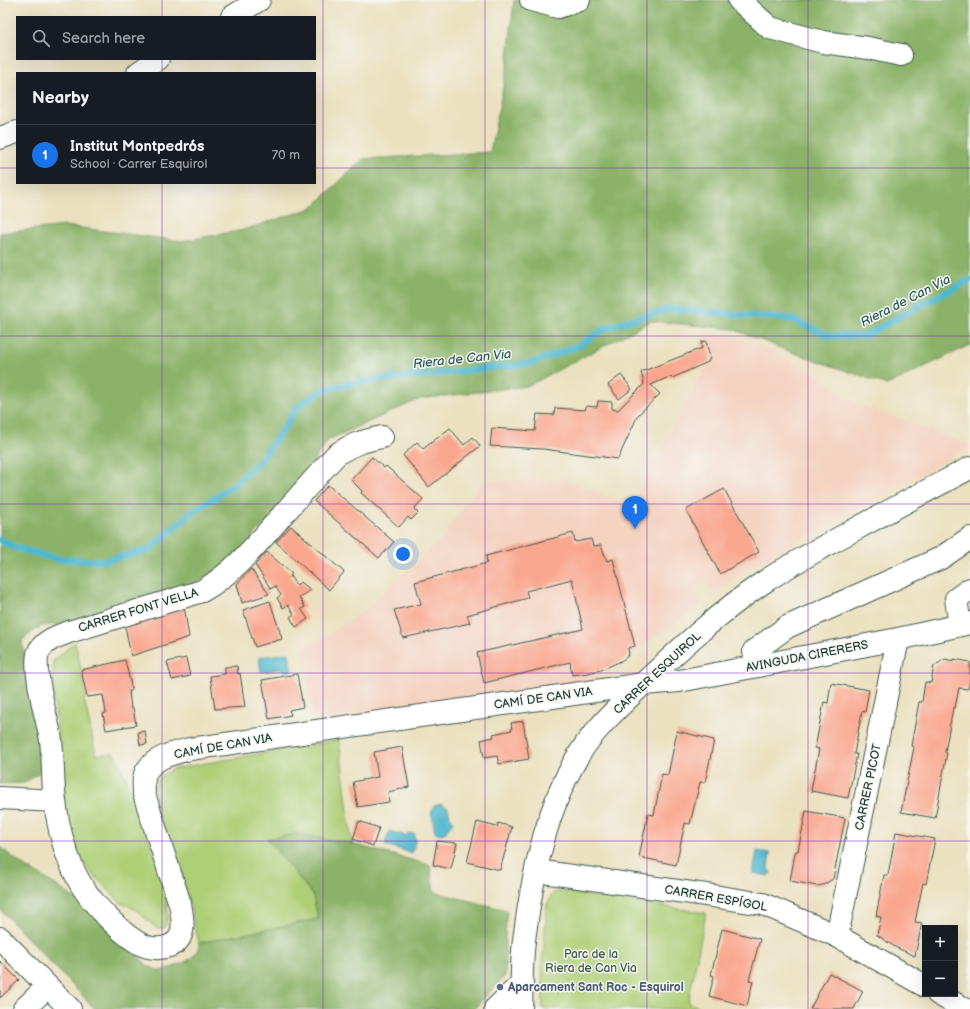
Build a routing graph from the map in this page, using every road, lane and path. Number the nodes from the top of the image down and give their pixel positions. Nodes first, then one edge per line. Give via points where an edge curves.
1 (259, 0) edge
2 (530, 0) edge
3 (579, 0) edge
4 (739, 0) edge
5 (234, 16) edge
6 (901, 55) dead end
7 (157, 60) edge
8 (139, 72) edge
9 (16, 132) edge
10 (0, 138) edge
11 (382, 437) dead end
12 (970, 468) edge
13 (970, 538) edge
14 (970, 589) edge
15 (965, 624) edge
16 (898, 639) junction
17 (757, 666) junction
18 (644, 684) junction
19 (0, 798) edge
20 (55, 801) junction
21 (536, 871) junction
22 (837, 936) junction
23 (0, 938) edge
24 (522, 983) junction
25 (922, 984) edge
26 (47, 987) junction
27 (943, 997) edge
28 (24, 1009) edge
29 (70, 1009) edge
30 (495, 1009) edge
31 (521, 1009) edge
32 (965, 1009) edge

1 - 5 street
2 - 3 street via 558,7
4 - 6 street via 770,28 823,42
7 - 8 street
9 - 10 street
11 - 20 street, CARRER FONT VELLA via 348,446 336,456 250,551 216,583 202,591 69,632 53,638 44,645 38,652 36,661 50,736
12 - 18 street, CARRER ESQUIROL via 798,560 761,584 725,610
13 - 17 street via 941,558 787,627 754,651
14 - 15 street via 956,599
15 - 16 street, AVINGUDA CIRERERS
16 - 17 street, AVINGUDA CIRERERS
16 - 22 street, CARRER PICOT
17 - 18 street, AVINGUDA CIRERERS via 679,681
18 - 20 street, CAMÍ DE CAN VIA via 190,749 164,756 149,768 143,784 144,794 176,888 183,919 183,931 179,940 164,948 147,947 130,937 92,900 72,868
18 - 21 street, CARRER ESQUIROL via 613,713 574,762 551,817
19 - 20 street
21 - 22 street, CARRER ESPÍGOL via 763,904
21 - 24 street, CARRER ESQUIROL via 524,935
22 - 25 street, CARRER ESPÍGOL
23 - 26 street
24 - 30 street
24 - 31 street, CARRER ESQUIROL
26 - 28 street
26 - 29 street
27 - 32 street

